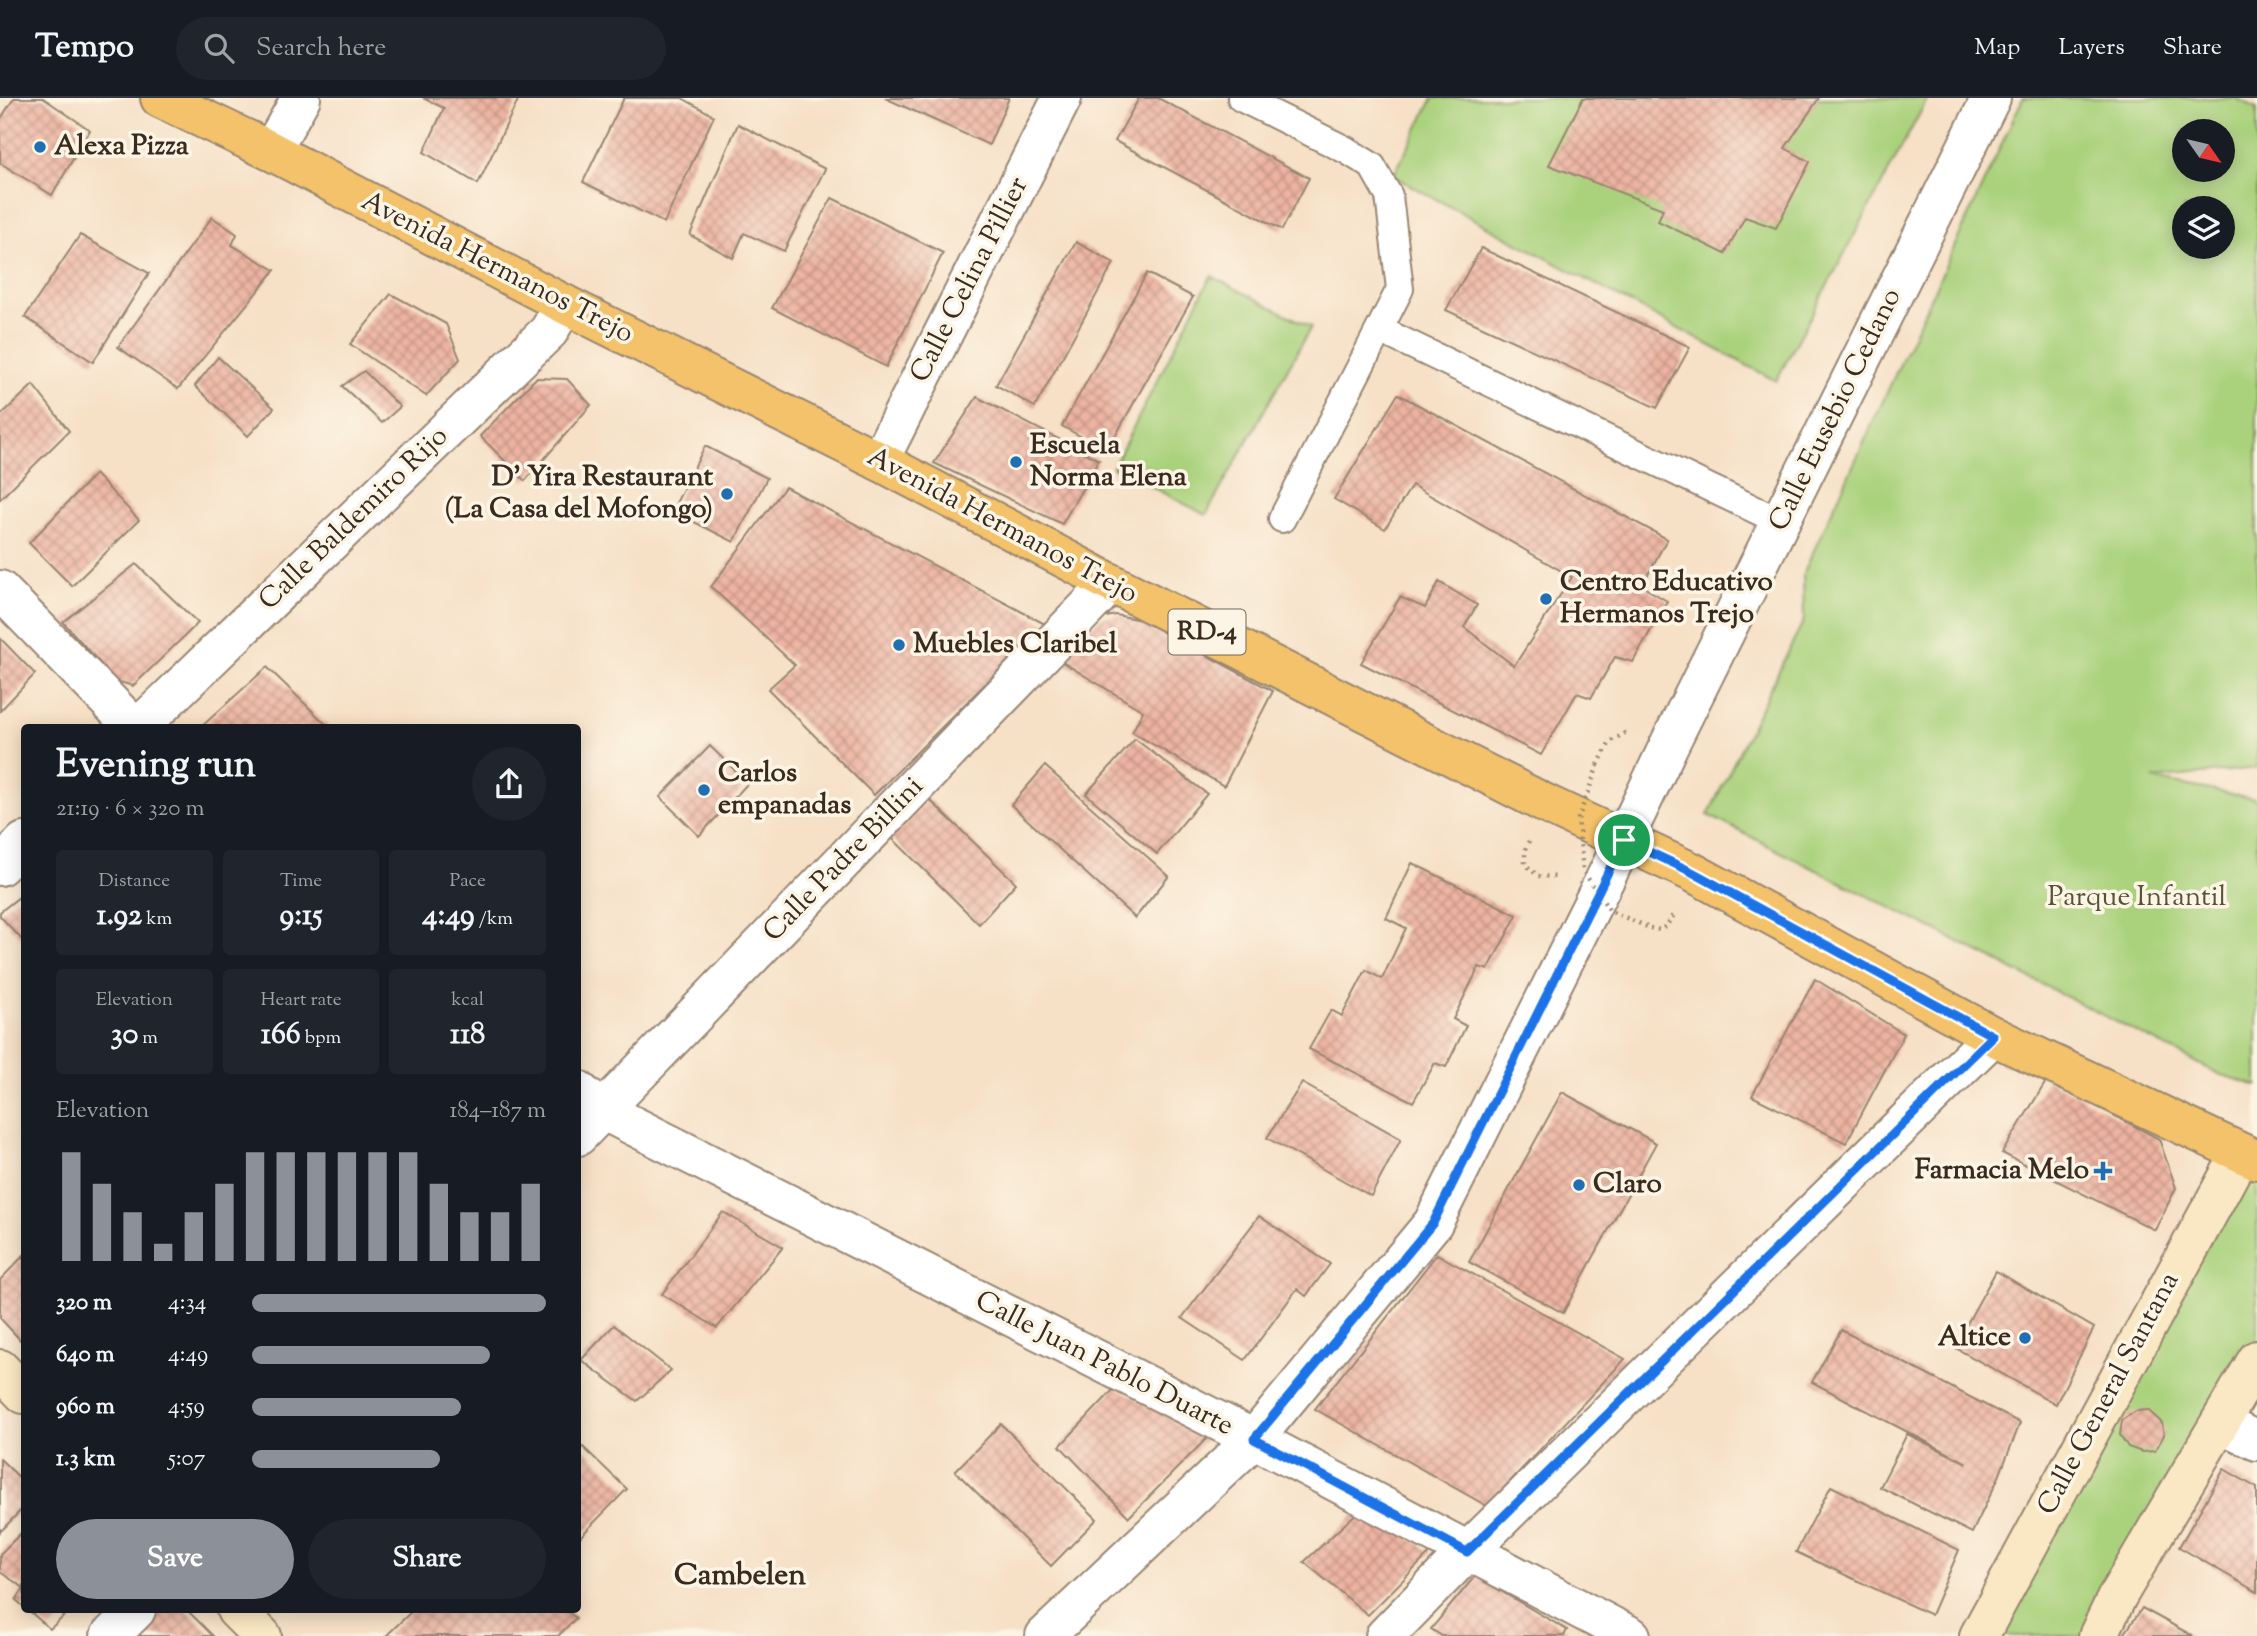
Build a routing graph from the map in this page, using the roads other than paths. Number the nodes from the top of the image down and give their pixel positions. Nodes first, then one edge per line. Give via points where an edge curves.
1 (160, 98) edge
2 (301, 98) edge
3 (1062, 98) edge
4 (1241, 98) edge
5 (1991, 98) edge
6 (271, 151) junction
7 (564, 304) junction
8 (1380, 330) junction
9 (879, 461) junction
10 (1282, 519) dead end
11 (1781, 522) junction
12 (1111, 583) junction
13 (0, 590) edge
14 (132, 724) edge
15 (140, 724) edge
16 (21, 845) edge
17 (1616, 857) junction
18 (0, 866) edge
19 (1993, 1036) junction
20 (586, 1112) edge
21 (2249, 1156) edge
22 (2257, 1360) edge
23 (0, 1369) edge
24 (21, 1391) edge
25 (2220, 1423) junction
26 (1254, 1439) junction
27 (2257, 1441) edge
28 (1467, 1552) junction
29 (133, 1613) edge
30 (239, 1613) edge
31 (110, 1636) edge
32 (262, 1636) edge
33 (1045, 1636) edge
34 (1385, 1636) edge
35 (1632, 1636) edge
36 (1979, 1636) edge
37 (2098, 1636) edge

1 - 6 main road, Avenida Hermanos Trejo / RD-4
2 - 6 street
3 - 9 street, Calle Celina Pillier
4 - 8 lane via 1372,166 1389,196 1400,289
5 - 11 street, Calle Eusebio Cedano
6 - 7 main road, Avenida Hermanos Trejo / RD-4
7 - 9 main road, Avenida Hermanos Trejo / RD-4
7 - 15 street, Calle Baldemiro Rijo via 550,331
8 - 10 lane
8 - 11 lane
9 - 12 main road, Avenida Hermanos Trejo / RD-4
11 - 17 street, Calle Eusebio Cedano
12 - 17 main road, Avenida Hermanos Trejo / RD-4 via 1574,819
12 - 20 street, Calle Padre Billini
13 - 14 street
16 - 18 street
17 - 19 main road, Avenida Hermanos Trejo / RD-4 via 1692,872
17 - 26 street, Calle Eusebio Cedano via 1433,1223
19 - 21 main road, Avenida Hermanos Trejo / RD-4
19 - 28 street
20 - 26 street, Calle Juan Pablo Duarte
21 - 36 main road, Calle General Santana
22 - 25 main road
23 - 24 main road
25 - 27 street
25 - 37 main road
26 - 28 street, Calle Juan Pablo Duarte
26 - 33 street, Calle Eusebio Cedano
28 - 34 street
28 - 35 street, Calle Juan Pablo Duarte
29 - 31 street
30 - 32 main road

